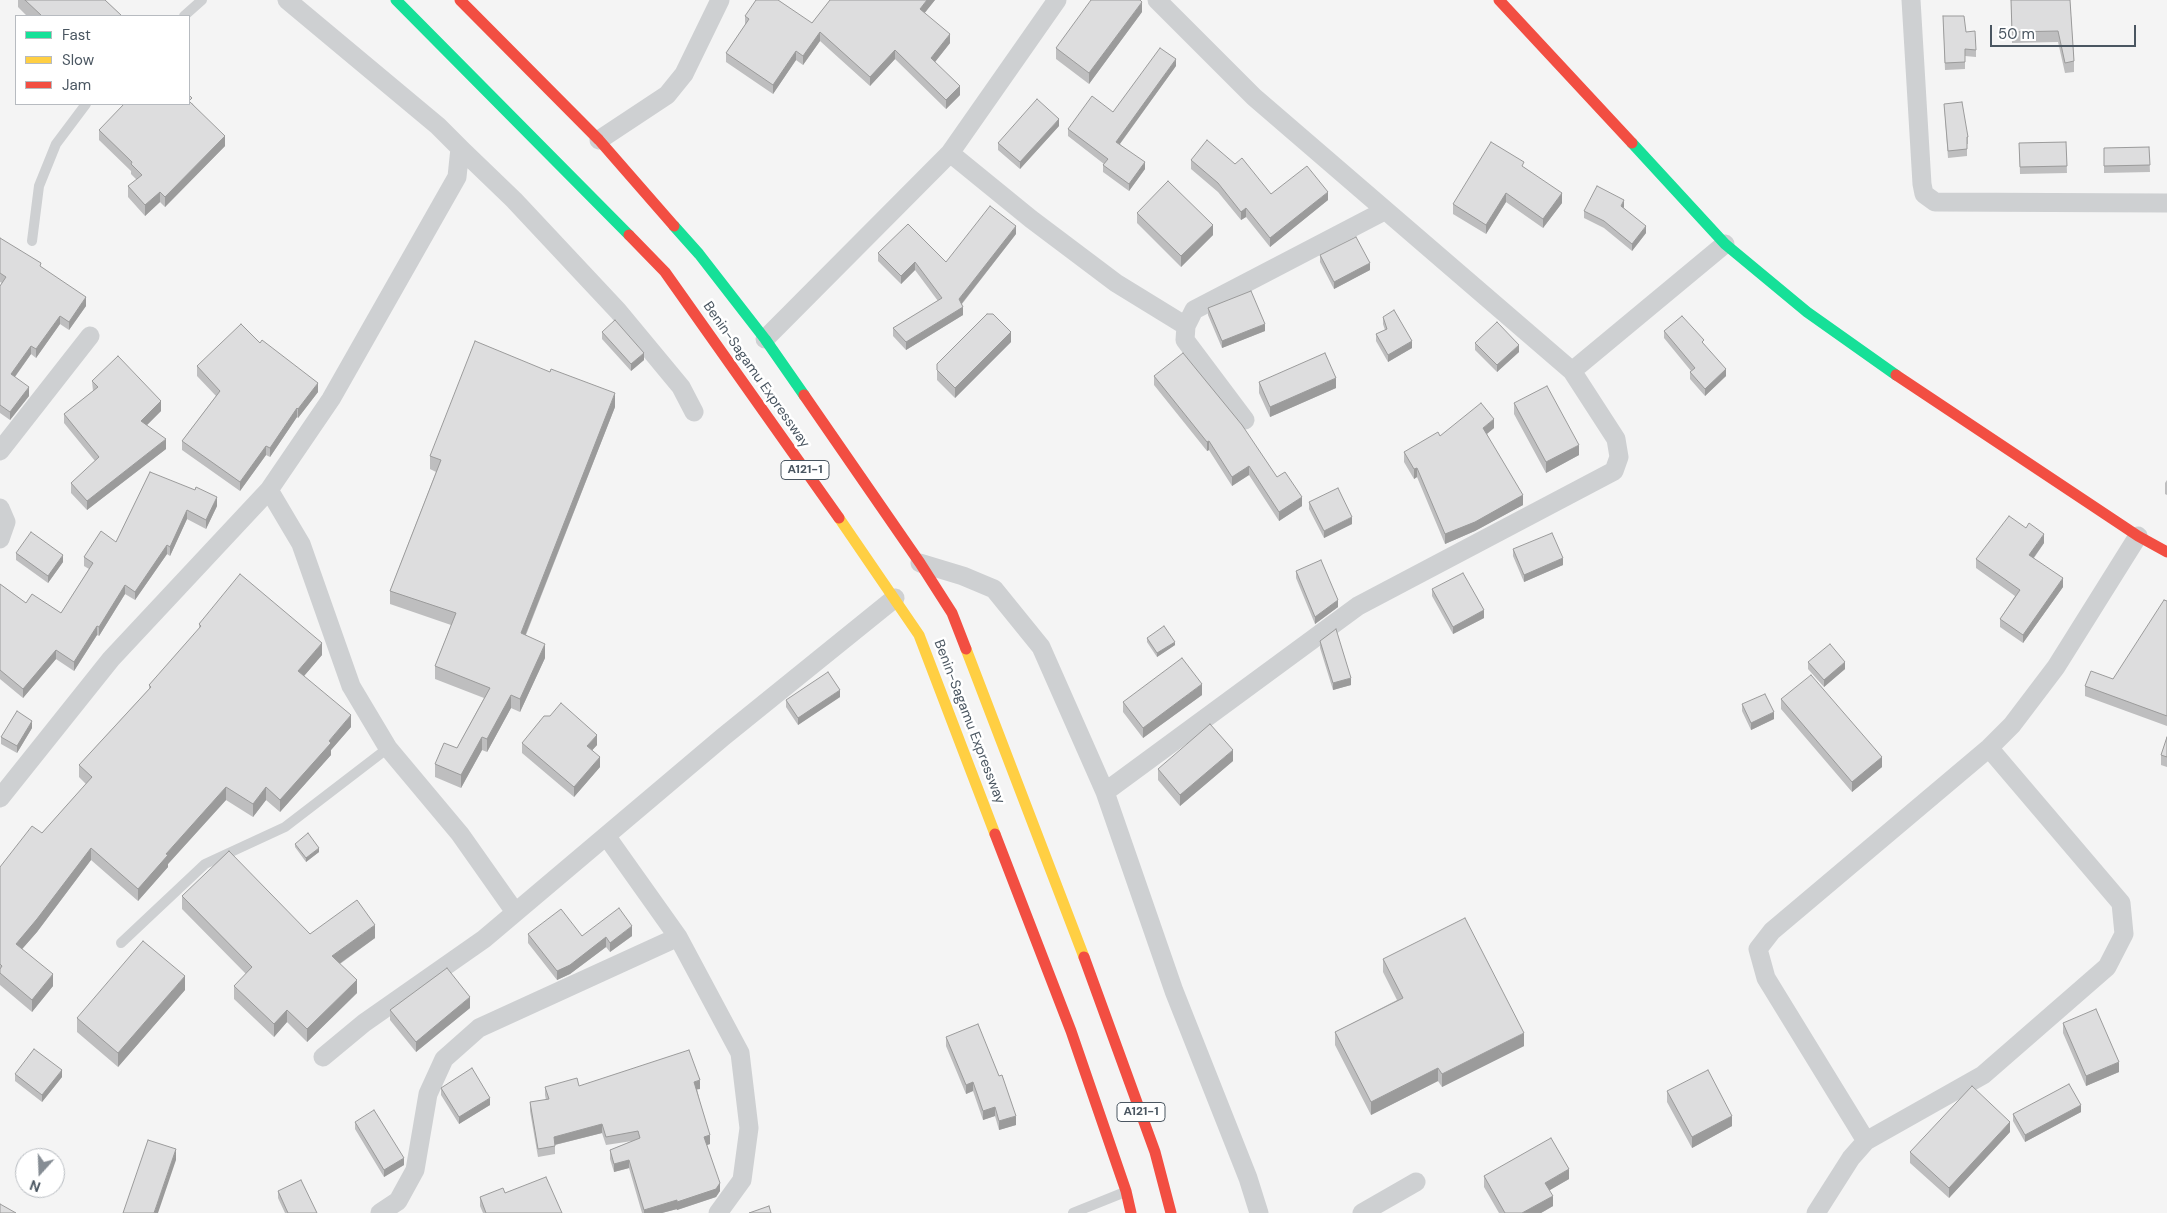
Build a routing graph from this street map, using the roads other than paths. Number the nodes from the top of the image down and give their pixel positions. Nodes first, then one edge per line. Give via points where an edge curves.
1 (202, 0) edge
2 (287, 0) edge
3 (396, 0) edge
4 (460, 0) edge
5 (720, 0) edge
6 (1056, 0) edge
7 (1157, 0) edge
8 (1499, 0) edge
9 (1911, 0) edge
10 (185, 15) edge
11 (85, 105) edge
12 (599, 140) junction
13 (460, 148) junction
14 (950, 152) junction
15 (2167, 203) edge
16 (1384, 211) junction
17 (32, 241) dead end
18 (1725, 244) junction
19 (1186, 326) junction
20 (90, 336) dead end
21 (765, 339) junction
22 (1572, 371) junction
23 (694, 412) dead end
24 (1245, 420) dead end
25 (0, 451) edge
26 (269, 490) junction
27 (0, 508) edge
28 (2138, 536) junction
29 (0, 539) edge
30 (2167, 552) edge
31 (920, 563) junction
32 (895, 598) junction
33 (388, 748) junction
34 (1989, 748) junction
35 (1105, 792) junction
36 (0, 798) edge
37 (607, 837) junction
38 (515, 912) junction
39 (678, 937) junction
40 (121, 943) dead end
41 (323, 1057) dead end
42 (1866, 1141) junction
43 (1416, 1182) dead end
44 (1126, 1191) junction
45 (380, 1213) edge
46 (718, 1213) edge
47 (1073, 1213) edge
48 (1131, 1213) edge
49 (1171, 1213) edge
50 (1259, 1213) edge
51 (1362, 1213) edge
52 (1816, 1213) edge

1 - 10 lane
2 - 13 street
3 - 32 main road, Benin-Sagamu Expressway / A121-1 via 665,272
4 - 12 main road, Benin-Sagamu Expressway / A121-1
5 - 12 street via 684,74 667,95
6 - 14 street
7 - 16 street via 1254,97
8 - 18 main road
9 - 15 street via 1924,194 1935,202
11 - 17 lane via 56,144 42,178
12 - 21 main road, Benin-Sagamu Expressway / A121-1 via 699,254
13 - 23 street via 618,310 681,387
13 - 26 street via 456,177 330,399
14 - 19 street via 1116,283
14 - 21 street
16 - 19 street via 1194,310
16 - 22 street
18 - 22 street
18 - 28 main road via 1807,312
19 - 24 street via 1185,340
20 - 25 street
21 - 31 main road, Benin-Sagamu Expressway / A121-1
22 - 35 street via 1616,439 1619,457 1614,471 1358,606
26 - 33 street via 300,544 351,686
26 - 36 street via 111,659
27 - 29 street via 6,522
28 - 30 main road
28 - 34 street via 2056,667 2012,725
31 - 35 street via 994,589 1006,603 1041,647
31 - 49 main road, Benin-Sagamu Expressway / A121-1 via 952,613 1105,1012 1155,1152
32 - 37 street via 723,737
32 - 44 main road, Benin-Sagamu Expressway / A121-1 via 919,635 1071,1031
33 - 38 street via 460,834
33 - 40 lane via 285,826 205,864
34 - 42 street via 1772,932 1758,949 1766,978
34 - 42 street via 2121,903 2124,934 2107,967 1983,1075
35 - 50 street via 1174,991
37 - 38 street
37 - 39 street
38 - 41 street via 484,939 364,1023
39 - 45 street via 479,1028 444,1059 428,1094 415,1170 398,1200
39 - 46 street via 740,1053 749,1128 742,1180
42 - 52 street via 1851,1158
43 - 51 street
44 - 47 lane
44 - 48 main road, A121-1

